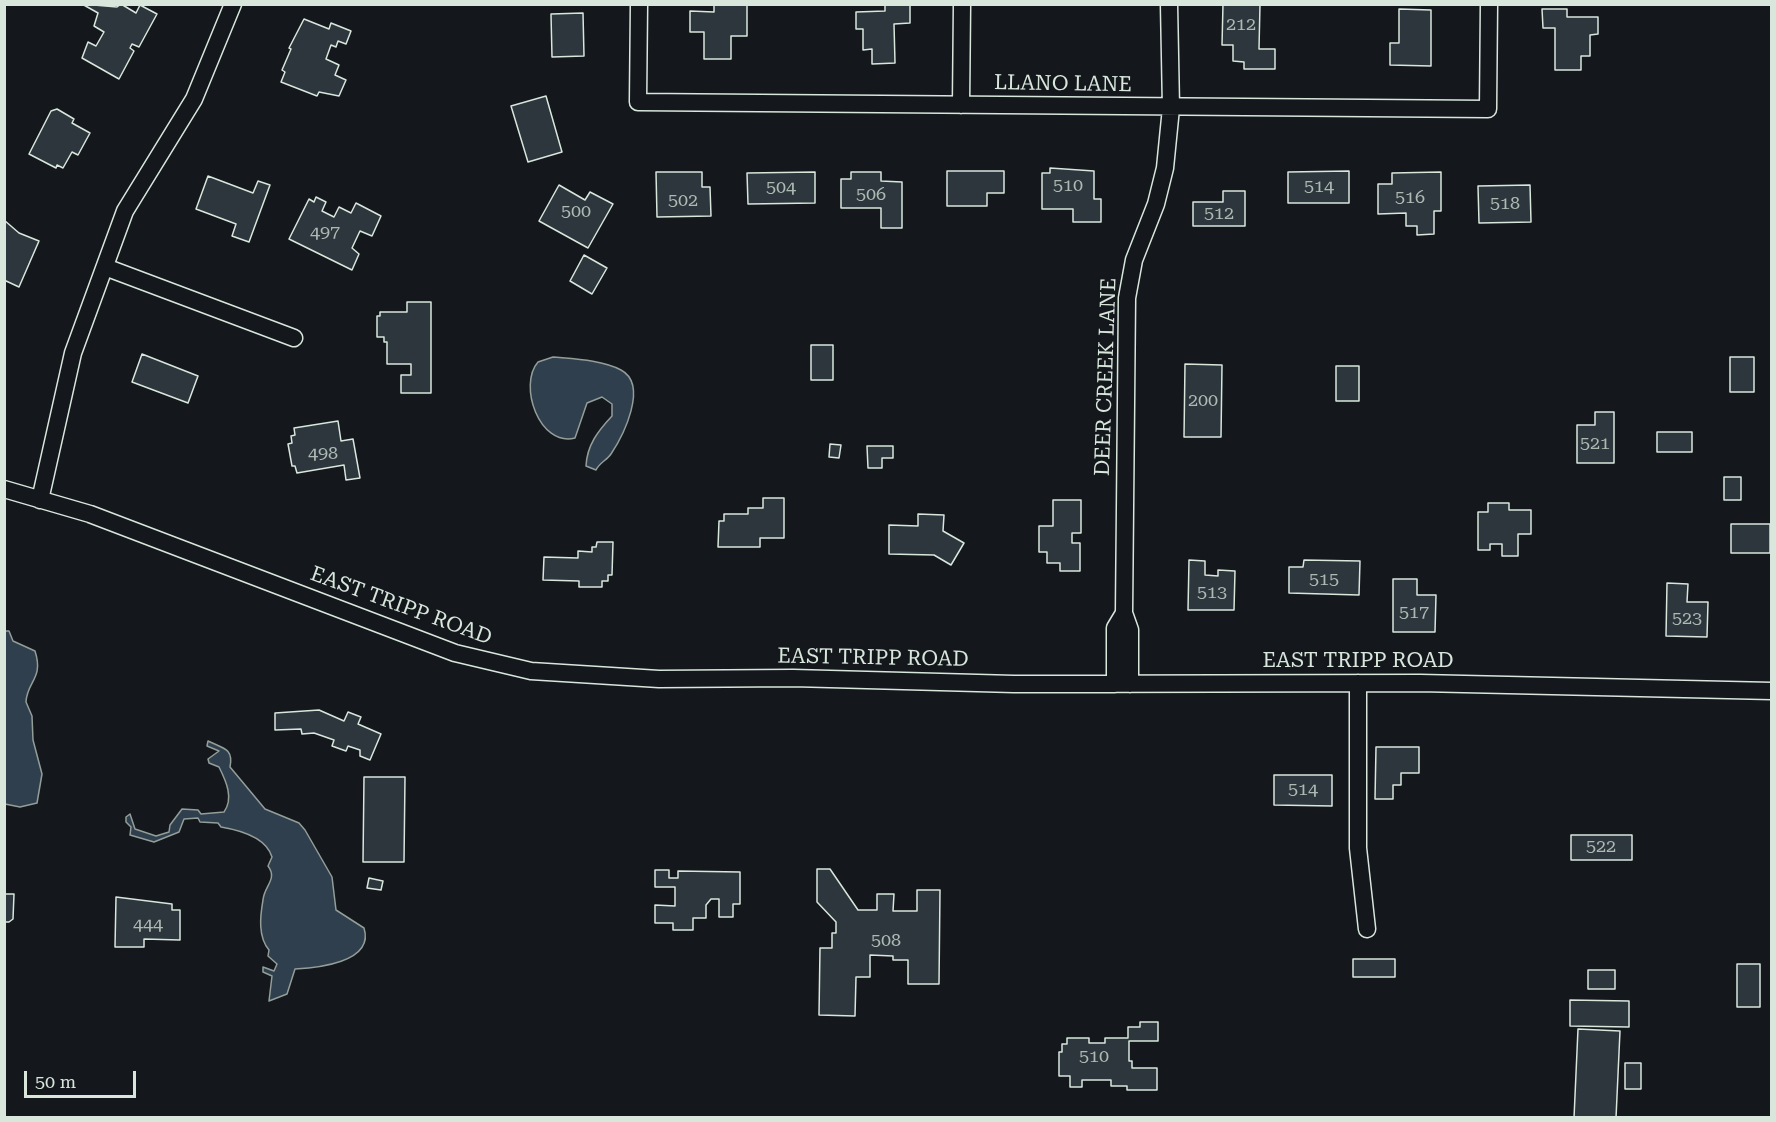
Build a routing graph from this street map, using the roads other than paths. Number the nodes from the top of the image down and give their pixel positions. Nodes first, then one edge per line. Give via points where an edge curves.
1 (233, 4) edge
2 (639, 4) edge
3 (962, 4) edge
4 (1169, 4) edge
5 (1489, 4) edge
6 (961, 105) junction
7 (1171, 108) junction
8 (105, 267) junction
9 (294, 338) dead end
10 (4, 489) edge
11 (40, 500) junction
12 (1358, 683) junction
13 (1123, 684) junction
14 (1772, 691) edge
15 (1367, 929) dead end

1 - 8 street via 194,99 125,211
2 - 6 street, LLANO LANE via 638,102
3 - 6 street
4 - 7 street, DEER CREEK LANE
5 - 7 street, LLANO LANE via 1488,109
6 - 7 street, LLANO LANE
7 - 13 street, DEER CREEK LANE via 1165,168 1134,260 1127,298 1124,613 1115,628
8 - 9 street
8 - 11 street via 73,353
10 - 11 street, EAST TRIPP ROAD
11 - 13 street, EAST TRIPP ROAD via 159,539 455,653 507,667 659,679
12 - 13 street, EAST TRIPP ROAD
12 - 14 street, EAST TRIPP ROAD
12 - 15 street via 1358,848

